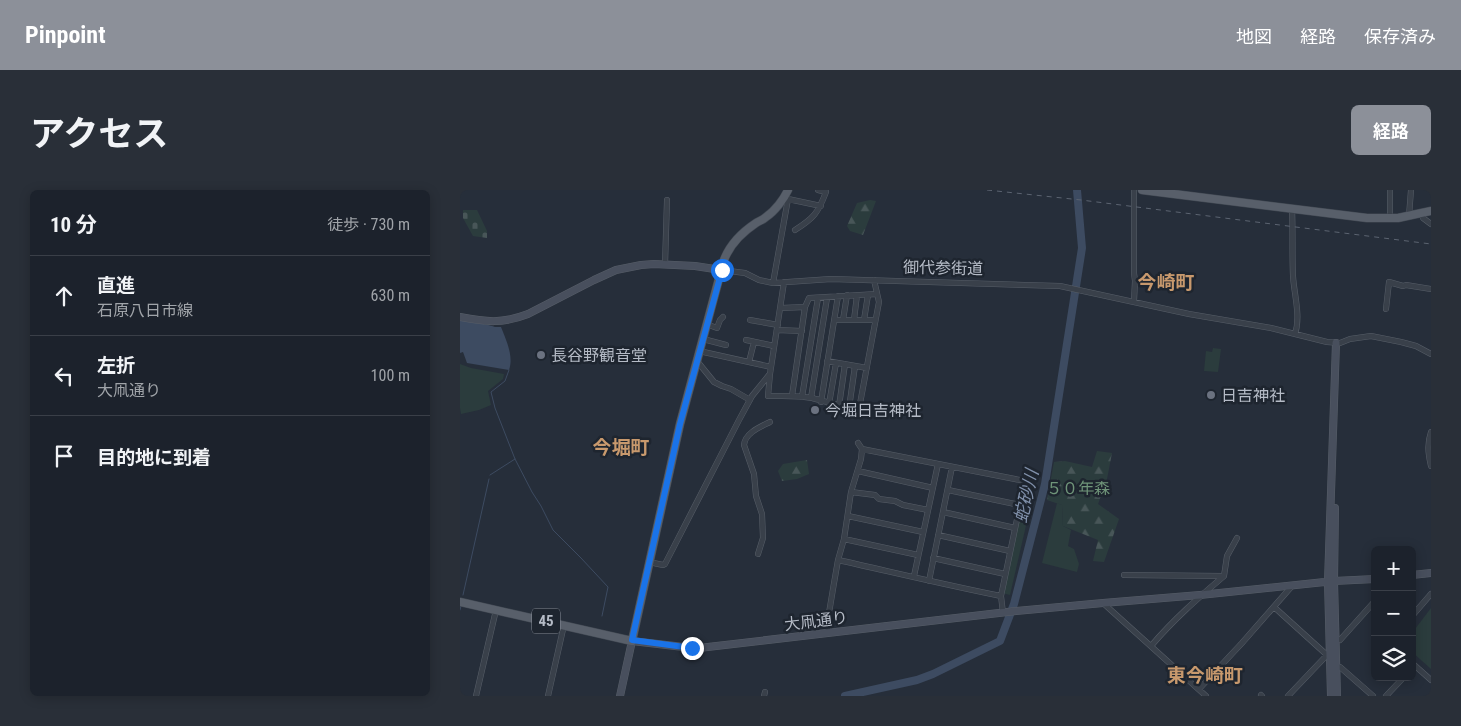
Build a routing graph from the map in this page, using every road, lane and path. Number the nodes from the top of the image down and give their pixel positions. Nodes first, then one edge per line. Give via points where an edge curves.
1 (818, 190) edge
2 (1134, 190) edge
3 (1142, 190) edge
4 (1390, 190) edge
5 (1411, 190) edge
6 (1171, 192) edge
7 (787, 195) edge
8 (667, 200) dead end
9 (821, 206) junction
10 (1292, 209) junction
11 (1431, 211) edge
12 (1421, 213) junction
13 (1409, 216) junction
14 (1390, 218) junction
15 (1431, 224) edge
16 (795, 230) dead end
17 (665, 265) junction
18 (722, 270) junction
19 (874, 280) junction
20 (784, 282) junction
21 (773, 283) junction
22 (1431, 289) edge
23 (877, 294) junction
24 (847, 295) junction
25 (857, 295) junction
26 (868, 295) junction
27 (838, 296) junction
28 (818, 298) junction
29 (827, 298) junction
30 (1134, 301) junction
31 (804, 306) junction
32 (781, 308) junction
33 (1386, 309) dead end
34 (460, 317) edge
35 (723, 317) dead end
36 (750, 320) dead end
37 (834, 320) junction
38 (843, 320) junction
39 (854, 320) junction
40 (864, 320) junction
41 (875, 320) junction
42 (706, 324) junction
43 (777, 328) junction
44 (802, 331) junction
45 (1294, 334) junction
46 (703, 339) junction
47 (746, 340) dead end
48 (754, 342) junction
49 (1338, 343) junction
50 (726, 345) dead end
51 (774, 346) junction
52 (699, 351) junction
53 (1431, 354) edge
54 (697, 361) junction
55 (749, 362) junction
56 (827, 362) junction
57 (836, 363) junction
58 (845, 364) junction
59 (855, 366) junction
60 (771, 367) junction
61 (867, 368) junction
62 (770, 374) junction
63 (792, 396) junction
64 (802, 397) junction
65 (811, 398) junction
66 (750, 400) junction
67 (821, 402) junction
68 (829, 404) junction
69 (839, 406) junction
70 (849, 408) junction
71 (770, 422) dead end
72 (1431, 432) edge
73 (858, 443) dead end
74 (862, 449) junction
75 (938, 464) junction
76 (1431, 466) edge
77 (952, 467) junction
78 (858, 472) junction
79 (933, 488) junction
80 (948, 490) junction
81 (851, 492) junction
82 (1020, 505) junction
83 (928, 510) junction
84 (943, 512) junction
85 (848, 516) junction
86 (1015, 528) junction
87 (923, 532) junction
88 (938, 535) junction
89 (1237, 538) dead end
90 (844, 539) junction
91 (1010, 551) junction
92 (758, 554) dead end
93 (918, 555) junction
94 (933, 558) junction
95 (838, 560) junction
96 (649, 562) junction
97 (1431, 573) edge
98 (1005, 574) junction
99 (1124, 575) dead end
100 (1416, 575) edge
101 (914, 576) junction
102 (1224, 576) junction
103 (1371, 579) edge
104 (929, 581) junction
105 (1331, 582) junction
106 (1292, 586) junction
107 (1431, 594) edge
108 (1001, 596) junction
109 (1200, 596) junction
110 (460, 602) edge
111 (1103, 602) junction
112 (1371, 605) edge
113 (1274, 608) junction
114 (496, 610) junction
115 (1416, 611) edge
116 (1003, 613) junction
117 (564, 625) junction
118 (828, 633) junction
119 (632, 640) junction
120 (1340, 640) dead end
121 (1151, 646) junction
122 (1331, 655) junction
123 (1336, 667) junction
124 (1416, 668) edge
125 (1431, 680) edge
126 (1400, 681) edge
127 (1199, 690) junction
128 (476, 696) edge
129 (548, 696) edge
130 (620, 696) edge
131 (1206, 696) edge
132 (1288, 696) edge
133 (1331, 696) edge
134 (1337, 696) edge
135 (1373, 696) edge
136 (1386, 696) edge

1 - 9 street via 826,192
2 - 30 street
3 - 6 main road
4 - 14 street
5 - 13 street
6 - 10 main road
7 - 9 street
7 - 18 main road via 767,217 734,240
7 - 21 street
8 - 17 street
9 - 16 street via 808,222
10 - 14 main road
10 - 45 street via 1297,299
11 - 12 main road
12 - 13 main road
12 - 15 street
13 - 14 main road
17 - 18 street, 御代参街道
17 - 34 street, 御代参街道 via 640,265 616,270 517,318 495,322
18 - 21 street, 御代参街道 via 745,273
18 - 42 main road
19 - 20 street, 御代参街道
19 - 23 street
19 - 30 street, 御代参街道 via 1060,286
20 - 21 street, 御代参街道
20 - 32 street
22 - 33 street via 1389,282
23 - 26 street
23 - 41 street via 879,302
24 - 25 street
24 - 27 street
24 - 38 street
25 - 26 street
25 - 39 street
26 - 40 street
27 - 29 street
27 - 37 street
28 - 29 street
28 - 31 street via 809,298
28 - 64 street
29 - 65 street
30 - 45 street, 御代参街道
31 - 32 street
31 - 44 street
32 - 43 street
35 - 42 street via 717,328
36 - 43 street
37 - 38 street
37 - 56 street
38 - 39 street
39 - 40 street
40 - 41 street
41 - 61 street
42 - 46 main road
43 - 44 street
43 - 51 street
44 - 63 street
45 - 49 street, 御代参街道
46 - 50 street
46 - 52 main road
47 - 48 street
48 - 51 street
48 - 55 street
49 - 53 street, 御代参街道 via 1371,336 1416,346
49 - 105 street
51 - 60 street
52 - 54 main road
52 - 55 street
54 - 66 street via 714,382
54 - 96 main road
55 - 60 street
56 - 57 street
56 - 67 street
57 - 58 street
57 - 68 street
58 - 59 street
58 - 69 street
59 - 61 street
59 - 70 street
60 - 62 street
61 - 70 street via 859,409
62 - 63 street via 768,396
62 - 66 street
63 - 64 street
64 - 65 street
65 - 67 street
66 - 96 street via 664,564
67 - 68 street
68 - 69 street
69 - 70 street
71 - 92 street via 748,435 744,445 756,480 756,496 762,514 763,538
72 - 76 street via 1428,441
73 - 74 street
74 - 75 street
74 - 78 street
75 - 77 street
75 - 79 street
77 - 80 street
77 - 82 street via 1025,481
78 - 79 street
78 - 81 street
79 - 83 street
80 - 82 street
80 - 84 street
81 - 83 street via 875,495 903,506
81 - 85 street
82 - 86 street
83 - 87 street
84 - 86 street
84 - 88 street
85 - 87 street
85 - 90 street
86 - 91 street
87 - 93 street
88 - 91 street
88 - 94 street
89 - 102 street via 1227,556
90 - 93 street
90 - 95 street
91 - 98 street
93 - 101 street
94 - 98 street
94 - 104 street
95 - 101 street
95 - 118 street
96 - 119 main road
97 - 100 street
98 - 108 street
99 - 102 street
101 - 104 street
102 - 109 street
103 - 105 street, 大凧通り
104 - 108 street
105 - 106 street, 大凧通り
105 - 122 street
106 - 109 street, 大凧通り
106 - 113 street
107 - 115 street
108 - 116 street
109 - 111 street, 大凧通り
109 - 121 street
110 - 114 main road, 45
111 - 116 street, 大凧通り
111 - 121 street
112 - 120 street
113 - 122 street
113 - 127 street
114 - 117 main road, 45
114 - 128 street
116 - 118 street, 大凧通り
117 - 119 main road, 45
117 - 129 street
118 - 119 street, 大凧通り via 699,648
119 - 130 street
121 - 127 street
122 - 123 street
122 - 132 street
122 - 133 street
123 - 134 street
123 - 135 street
124 - 125 street
126 - 136 street
127 - 131 street

